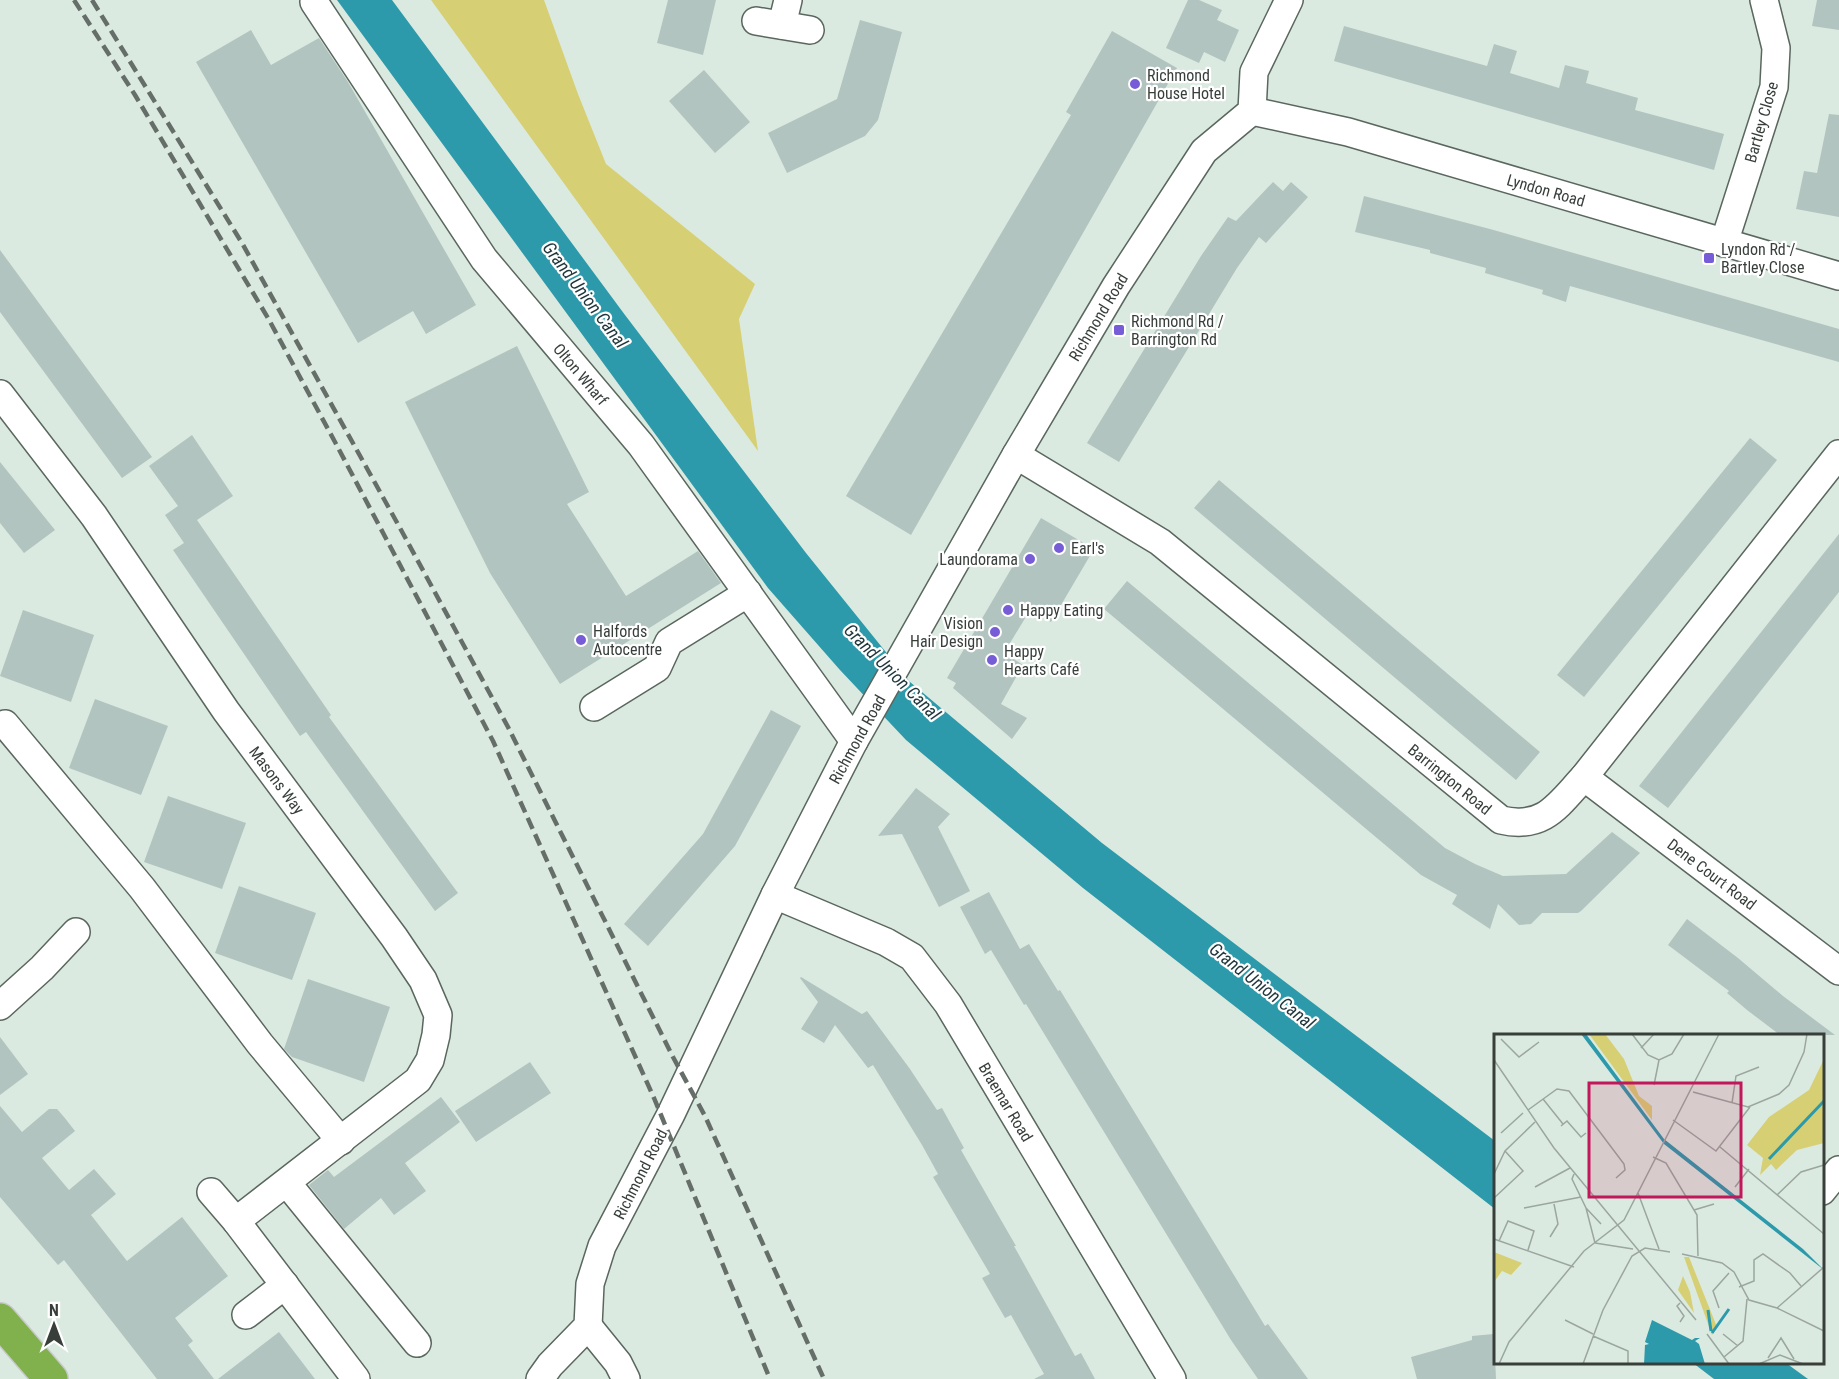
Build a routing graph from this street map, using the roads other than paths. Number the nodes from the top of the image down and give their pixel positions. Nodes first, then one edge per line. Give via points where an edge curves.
1 (1288, 0) edge
2 (1764, 0) edge
3 (314, 2) dead end
4 (775, 15) edge
5 (810, 30) dead end
6 (1252, 111) junction
7 (1724, 243) junction
8 (1839, 276) edge
9 (0, 394) edge
10 (1839, 454) edge
11 (1016, 455) junction
12 (748, 593) junction
13 (594, 707) dead end
14 (5, 724) dead end
15 (854, 741) junction
16 (1584, 777) junction
17 (775, 895) junction
18 (76, 932) dead end
19 (1839, 971) edge
20 (0, 1006) edge
21 (332, 1148) junction
22 (1839, 1170) edge
23 (287, 1183) junction
24 (1824, 1189) edge
25 (211, 1192) dead end
26 (236, 1221) junction
27 (285, 1285) junction
28 (246, 1315) dead end
29 (0, 1320) edge
30 (588, 1326) junction
31 (417, 1343) dead end
32 (51, 1379) edge
33 (356, 1379) edge
34 (540, 1379) edge
35 (626, 1379) edge
36 (1173, 1379) edge

1 - 6 street via 1254,72
2 - 7 street, Bartley Close via 1776,48 1774,87
3 - 12 street, Olton Wharf via 484,259 641,445
4 - 5 street
6 - 7 street, Lyndon Road via 1348,132
6 - 11 street, Richmond Road via 1204,151 1116,286
7 - 8 street, Lyndon Road
9 - 21 street, Masons Way via 94,516 226,711 423,980 438,1015 429,1060 418,1080
10 - 16 street, Barrington Road
11 - 15 street, Richmond Road via 934,579 908,648
11 - 16 street, Barrington Road via 1160,542 1501,820 1533,821 1550,814
12 - 13 street via 669,642 657,668
12 - 15 street, Olton Wharf
14 - 21 street via 142,888 260,1044
15 - 17 street, Richmond Road
16 - 19 street, Dene Court Road
17 - 30 street, Richmond Road via 603,1246 590,1284
17 - 36 street, Braemar Road via 912,957 948,1004
18 - 20 street
21 - 23 street, Masons Way
22 - 24 street
23 - 26 street, Masons Way
23 - 31 street
25 - 26 street
26 - 27 street
27 - 28 street
27 - 33 street
29 - 32 highway
30 - 34 street
30 - 35 street

